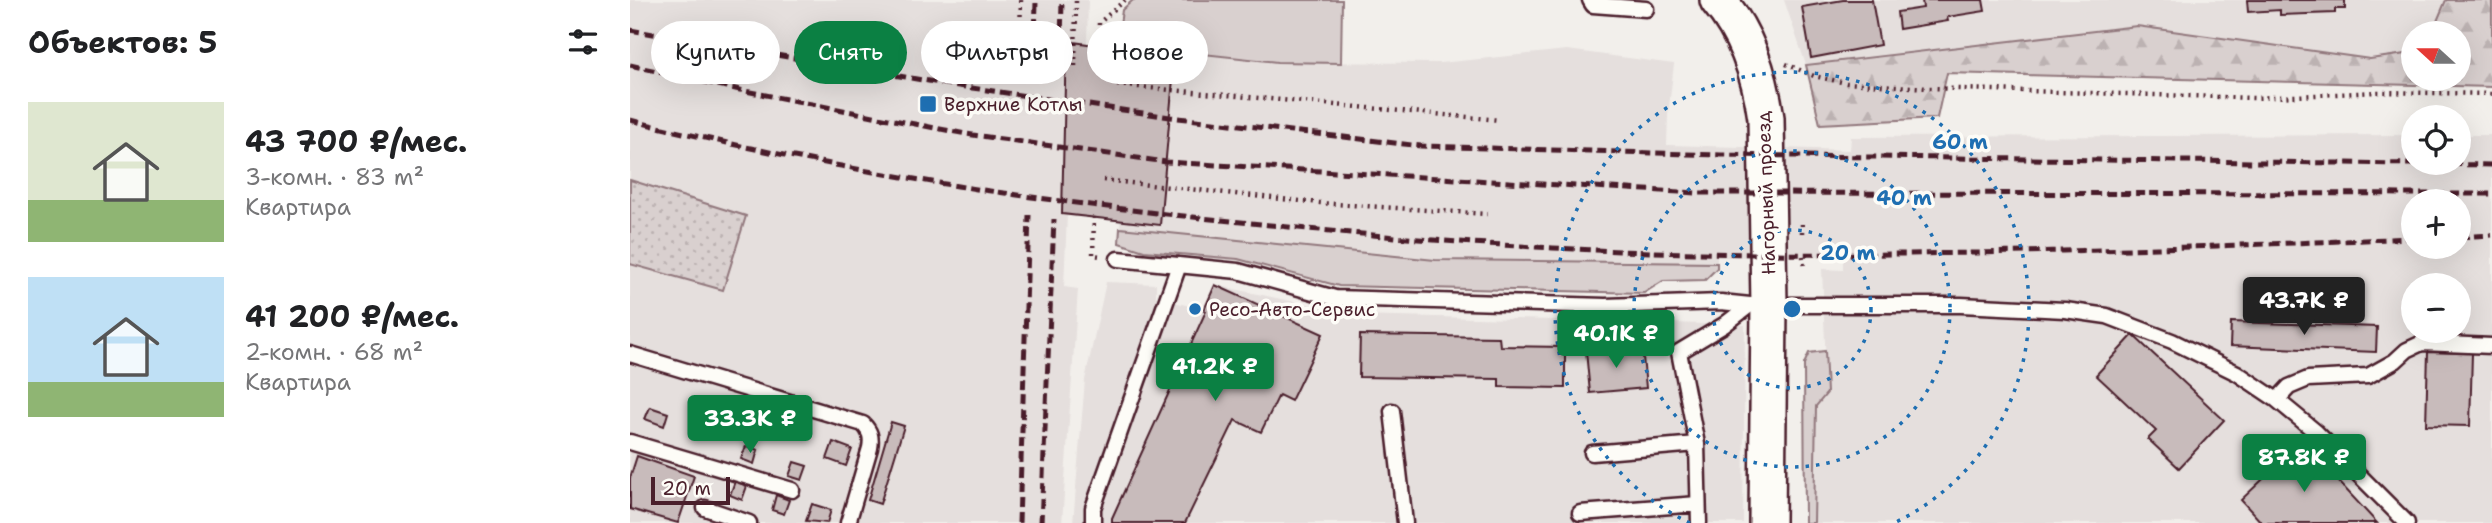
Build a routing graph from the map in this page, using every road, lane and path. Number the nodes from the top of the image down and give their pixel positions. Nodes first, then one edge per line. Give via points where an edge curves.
1 (1021, 0) edge
2 (1076, 0) edge
3 (1125, 0) edge
4 (1590, 0) edge
5 (1718, 0) edge
6 (1646, 9) dead end
7 (1020, 21) edge
8 (1101, 21) edge
9 (1785, 64) dead end
10 (1074, 66) dead end
11 (1117, 85) dead end
12 (2492, 94) edge
13 (1500, 120) dead end
14 (1103, 180) dead end
15 (1487, 214) dead end
16 (1094, 218) dead end
17 (1802, 224) dead end
18 (1802, 235) dead end
19 (1093, 255) dead end
20 (1803, 256) dead end
21 (1118, 259) dead end
22 (1179, 265) junction
23 (1804, 270) dead end
24 (1759, 305) junction
25 (2492, 346) edge
26 (630, 354) edge
27 (2277, 400) junction
28 (1392, 411) dead end
29 (630, 442) edge
30 (1697, 444) junction
31 (1592, 453) dead end
32 (792, 490) dead end
33 (1698, 504) junction
34 (705, 508) dead end
35 (1580, 513) dead end
36 (749, 523) edge
37 (848, 523) edge
38 (1093, 523) edge
39 (1405, 523) edge
40 (1699, 523) edge
41 (1767, 523) edge
42 (2407, 523) edge

1 - 7 path
2 - 10 path
3 - 8 path
4 - 6 lane via 1593,5
5 - 24 street, Нагорный проезд via 1748,49 1763,96 1766,135
9 - 12 path via 1846,83 1928,88 2254,98 2378,92
11 - 13 path
14 - 15 path via 1320,203
16 - 19 path
17 - 18 path
20 - 23 path
21 - 22 lane
22 - 24 lane via 1237,271 1335,298 1605,306
22 - 38 lane via 1093,508
24 - 27 lane via 1961,305 2107,316 2237,373
24 - 30 lane via 1679,352
24 - 41 street, Нагорный проезд
25 - 27 lane via 2422,343 2368,376 2308,379 2289,387
26 - 37 lane via 863,424 872,438
27 - 42 lane via 2316,432
28 - 39 lane
29 - 32 lane
30 - 31 lane
30 - 33 lane
33 - 35 lane
33 - 40 lane
34 - 36 lane

